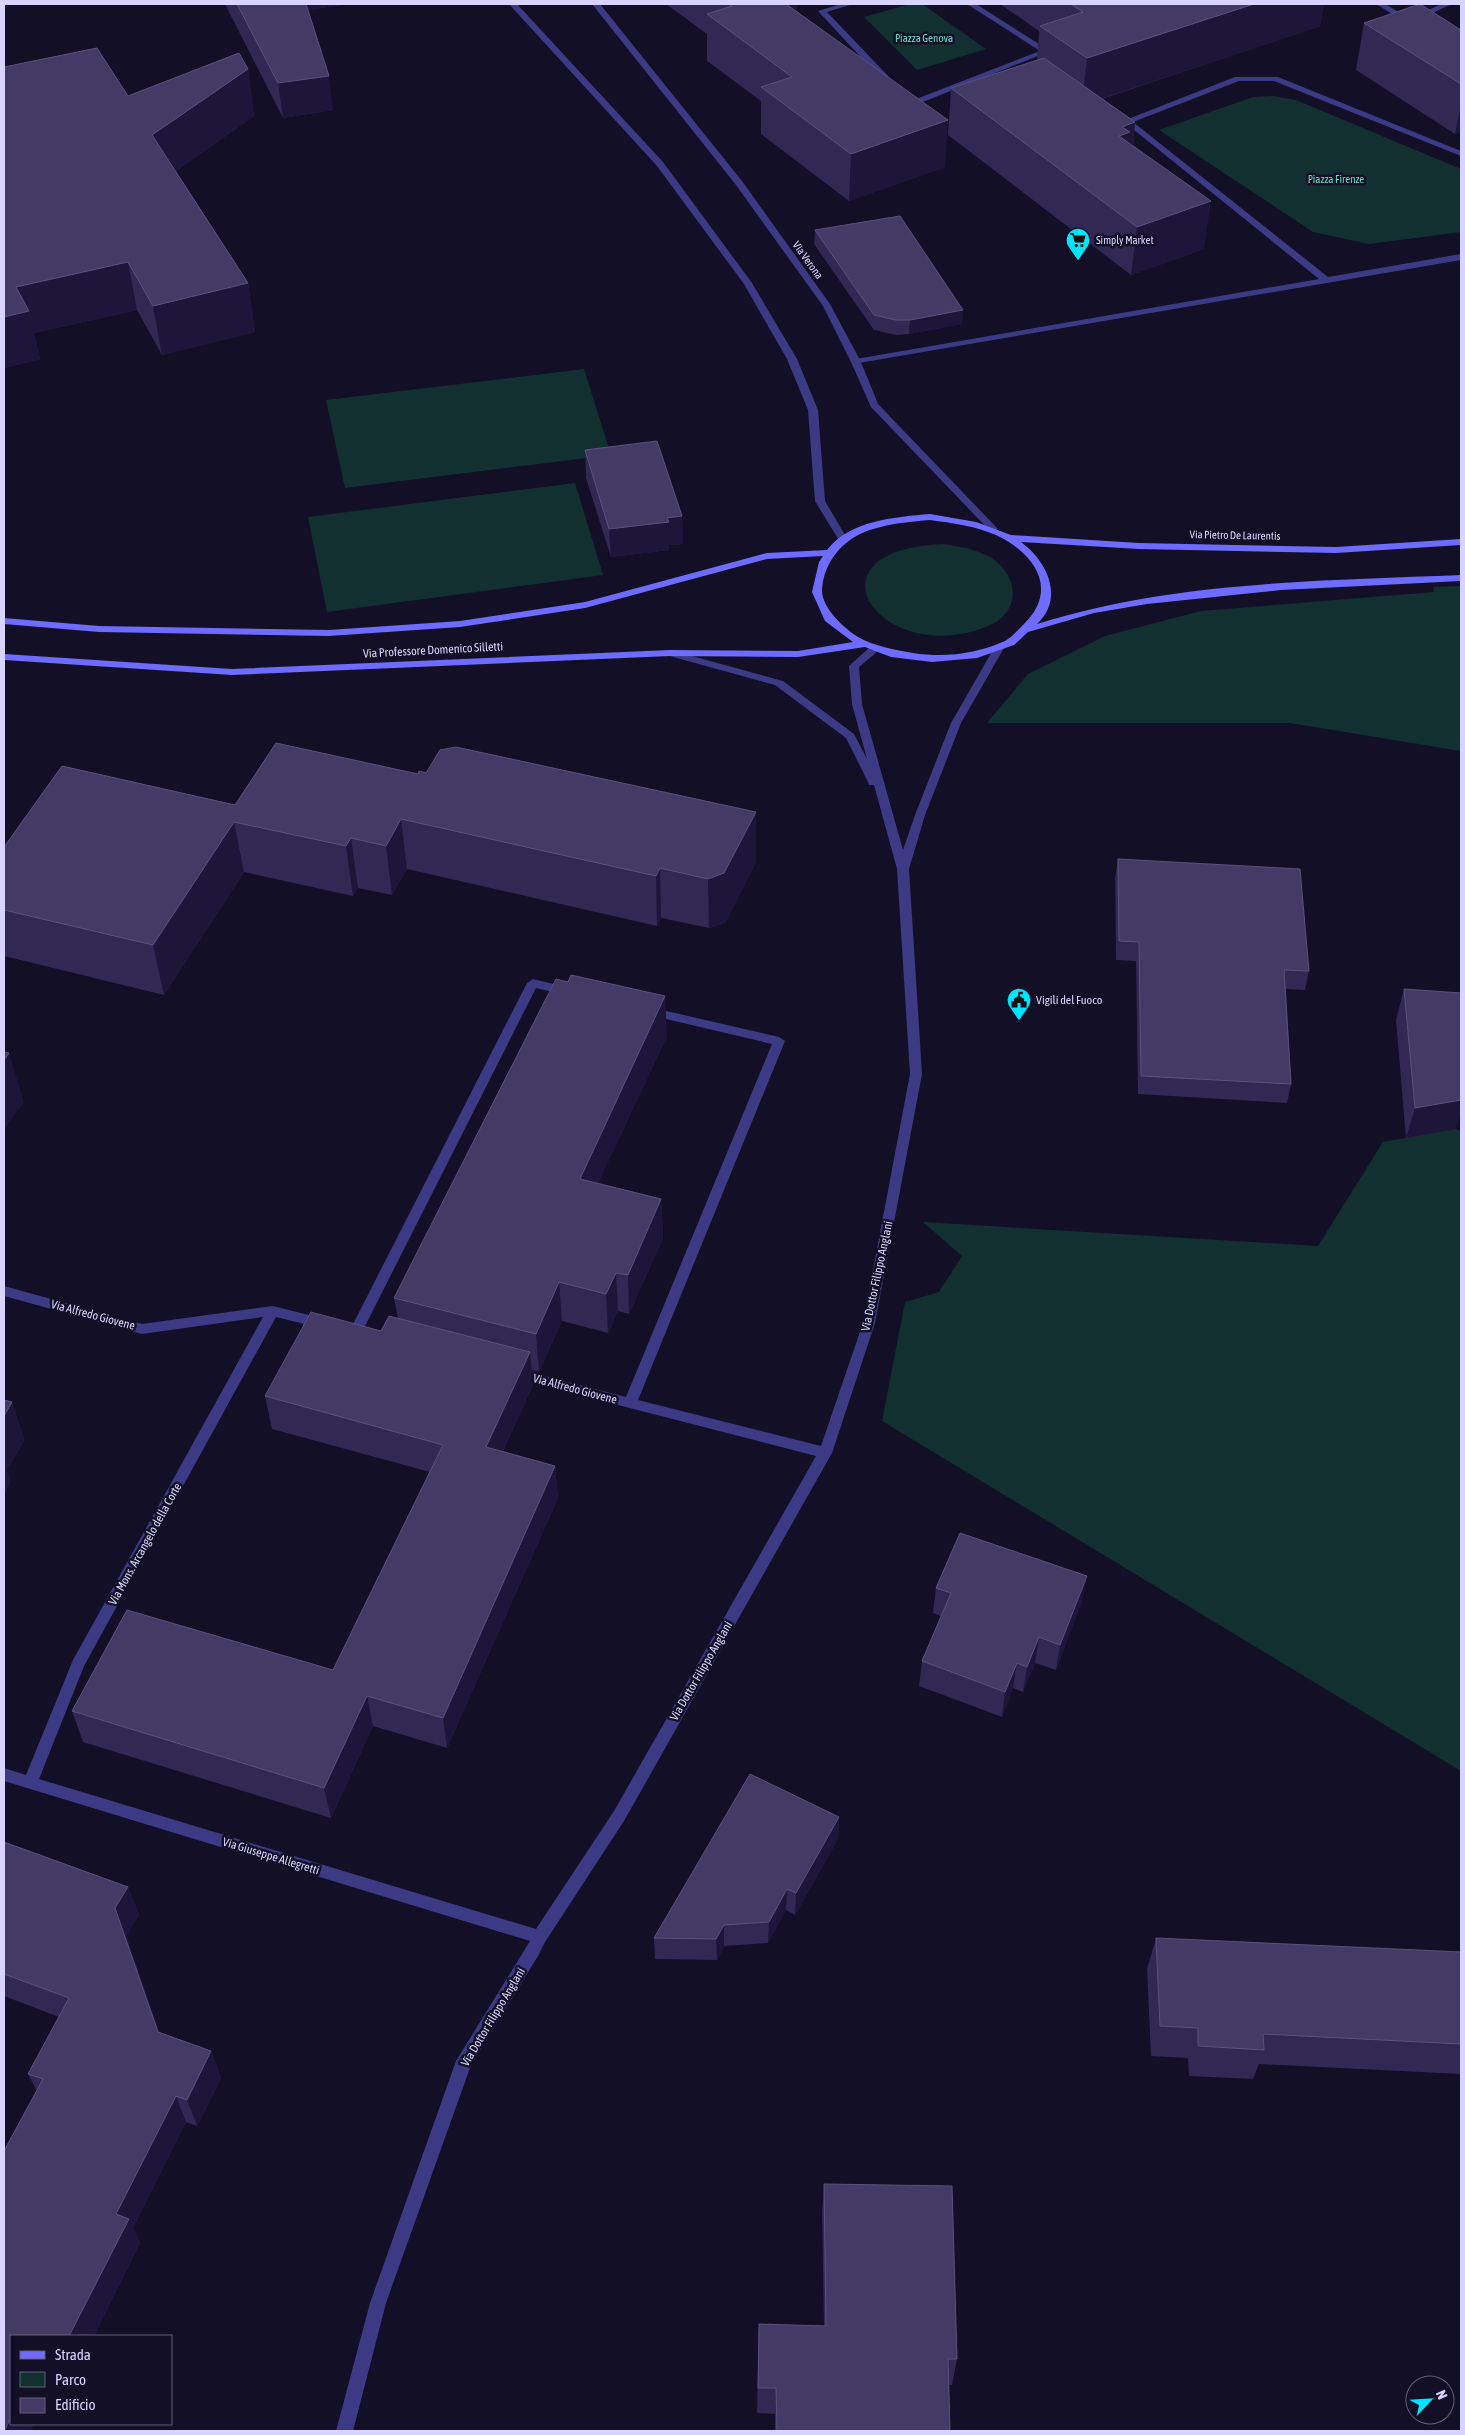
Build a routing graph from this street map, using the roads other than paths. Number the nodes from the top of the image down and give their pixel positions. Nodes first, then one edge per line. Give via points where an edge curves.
1 (513, 4) edge
2 (596, 4) edge
3 (849, 4) edge
4 (971, 4) edge
5 (1380, 4) edge
6 (1448, 4) edge
7 (1408, 20) junction
8 (1417, 23) edge
9 (890, 83) edge
10 (903, 97) edge
11 (1461, 154) edge
12 (1461, 257) edge
13 (1328, 281) junction
14 (856, 362) junction
15 (994, 530) junction
16 (1009, 538) junction
17 (843, 540) junction
18 (1461, 542) edge
19 (829, 553) junction
20 (1461, 578) edge
21 (4, 621) edge
22 (1030, 629) junction
23 (864, 644) junction
24 (999, 648) junction
25 (874, 649) junction
26 (670, 653) junction
27 (4, 657) edge
28 (887, 811) junction
29 (903, 869) junction
30 (580, 994) edge
31 (637, 1008) edge
32 (4, 1290) edge
33 (273, 1311) junction
34 (507, 1371) edge
35 (630, 1403) junction
36 (825, 1453) junction
37 (4, 1775) edge
38 (30, 1783) junction
39 (539, 1937) junction
40 (344, 2431) edge

1 - 17 street via 660,164 748,283 792,359 813,410 820,501
2 - 14 street, Via Verona via 739,184 827,306
3 - 9 street via 822,11
4 - 10 street via 1046,51 910,104
5 - 7 street
6 - 7 street
7 - 8 street
11 - 13 street via 1274,79 1238,79 1127,121
12 - 13 street
13 - 14 street
14 - 15 street, Via Verona via 874,405
15 - 16 main road
15 - 17 main road via 963,521 930,517 898,519 867,527
16 - 18 main road, Via Pietro De Laurentis via 1139,546 1336,550
16 - 22 main road via 1034,558 1046,582 1045,606
17 - 19 main road
19 - 21 main road, Via Professore Domenico Silletti via 767,556 585,605 460,624 329,633 99,629
19 - 23 main road via 818,571 816,591 824,611 840,629
20 - 22 main road via 1255,589 1184,597 1102,608
22 - 24 main road
23 - 25 main road
23 - 26 main road, Via Professore Domenico Silletti via 798,654
24 - 25 main road via 970,657 938,660 905,657
24 - 29 street via 956,722
25 - 28 street via 854,666 856,695
26 - 27 main road, Via Professore Domenico Silletti via 232,672
26 - 28 street via 778,683 850,736
28 - 29 street
29 - 36 street, Via Dottor Filippo Anglani via 916,1074 869,1323
30 - 33 street, Via Alfredo Giovene via 532,984 350,1330
31 - 35 street via 779,1041
32 - 33 street, Via Alfredo Giovene via 142,1329
33 - 38 street, Via Mons. Arcangelo della Corte via 78,1664
34 - 35 street, Via Alfredo Giovene
35 - 36 street, Via Alfredo Giovene
36 - 39 street, Via Dottor Filippo Anglani via 619,1816
37 - 38 street, Via Giuseppe Allegretti
38 - 39 street, Via Giuseppe Allegretti
39 - 40 street, Via Dottor Filippo Anglani via 464,2061 378,2303

